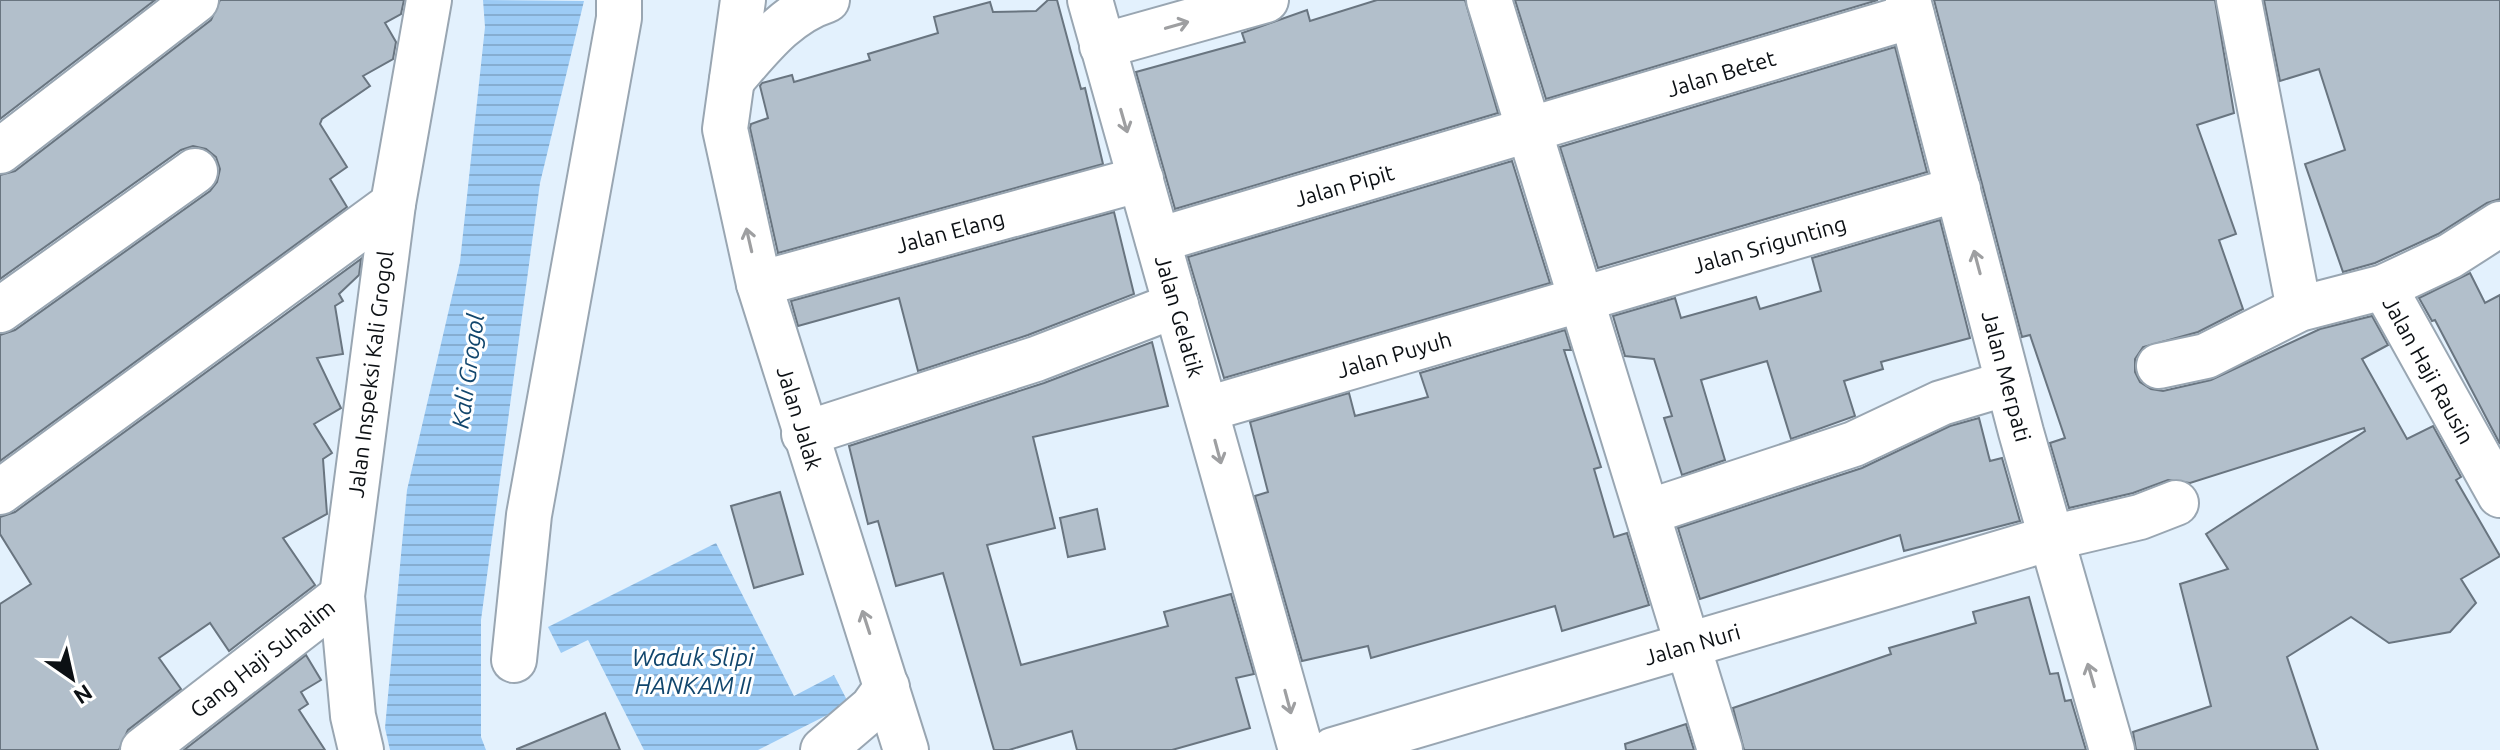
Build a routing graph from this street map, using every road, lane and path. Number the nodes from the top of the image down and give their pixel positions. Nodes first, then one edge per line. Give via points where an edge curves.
1 (429, 0) edge
2 (619, 0) edge
3 (743, 0) edge
4 (1090, 0) edge
5 (1266, 0) edge
6 (1489, 0) edge
7 (2239, 0) edge
8 (803, 2) edge
9 (185, 3) edge
10 (1910, 8) edge
11 (1102, 46) junction
12 (732, 80) junction
13 (1530, 130) junction
14 (0, 151) edge
15 (195, 171) dead end
16 (1141, 179) junction
17 (1958, 189) junction
18 (393, 204) junction
19 (2500, 224) edge
20 (1158, 240) junction
21 (759, 284) junction
22 (2384, 287) junction
23 (1581, 299) junction
24 (1176, 305) junction
25 (2299, 309) junction
26 (0, 310) edge
27 (2159, 366) dead end
28 (2008, 383) junction
29 (1207, 409) junction
30 (804, 434) junction
31 (0, 492) edge
32 (2500, 495) edge
33 (2176, 503) dead end
34 (1648, 512) junction
35 (2051, 538) junction
36 (342, 596) junction
37 (1689, 645) junction
38 (514, 660) dead end
39 (887, 687) junction
40 (143, 750) edge
41 (361, 750) edge
42 (823, 750) edge
43 (906, 750) edge
44 (1301, 750) edge
45 (1333, 750) edge
46 (1720, 750) edge
47 (2112, 750) edge

1 - 18 street, Jalan Inspeksi Kali Grogol
2 - 38 street via 529,515
3 - 12 street, Jalan Jalak
4 - 11 street, Jalan Gelatik
11 -> 5 street
6 - 13 street
7 - 25 street
8 - 12 street
9 - 14 street
10 - 13 street, Jalan Betet
10 - 17 street, Jalan Merpati
11 -> 16 street, Jalan Gelatik
21 -> 12 street, Jalan Jalak via 725,129
13 - 20 street, Jalan Pipit
13 - 23 street
15 - 26 street
16 - 20 street, Jalan Gelatik
16 - 21 street, Jalan Elang
17 - 23 street, Jalan Srigunting
28 -> 17 street, Jalan Merpati
18 - 31 street
18 - 36 street, Jalan Inspeksi Kali Grogol
19 - 22 street via 2450,256
20 - 24 street, Jalan Gelatik
21 - 30 street, Jalan Jalak
22 - 25 street
22 - 32 street, Jalan Haji Rausin
23 - 29 street, Jalan Puyuh
23 - 34 street
24 - 29 street, Jalan Gelatik
24 - 30 street via 1036,359
25 - 27 street via 2206,356
28 - 34 street via 1941,403 1854,444
28 - 35 street, Jalan Merpati
29 -> 44 street, Jalan Gelatik
39 -> 30 street, Jalan Jalak
33 - 35 street, Jalan Nuri
34 - 37 street
35 - 37 street, Jalan Nuri
47 -> 35 street, Jalan Merpati
36 - 40 street, Gang Haji Suhalim
36 - 41 street, Jalan Inspeksi Kali Grogol
37 - 45 street, Jalan Nuri
37 - 46 street
39 - 42 street via 872,708
39 - 43 street, Jalan Jalak

